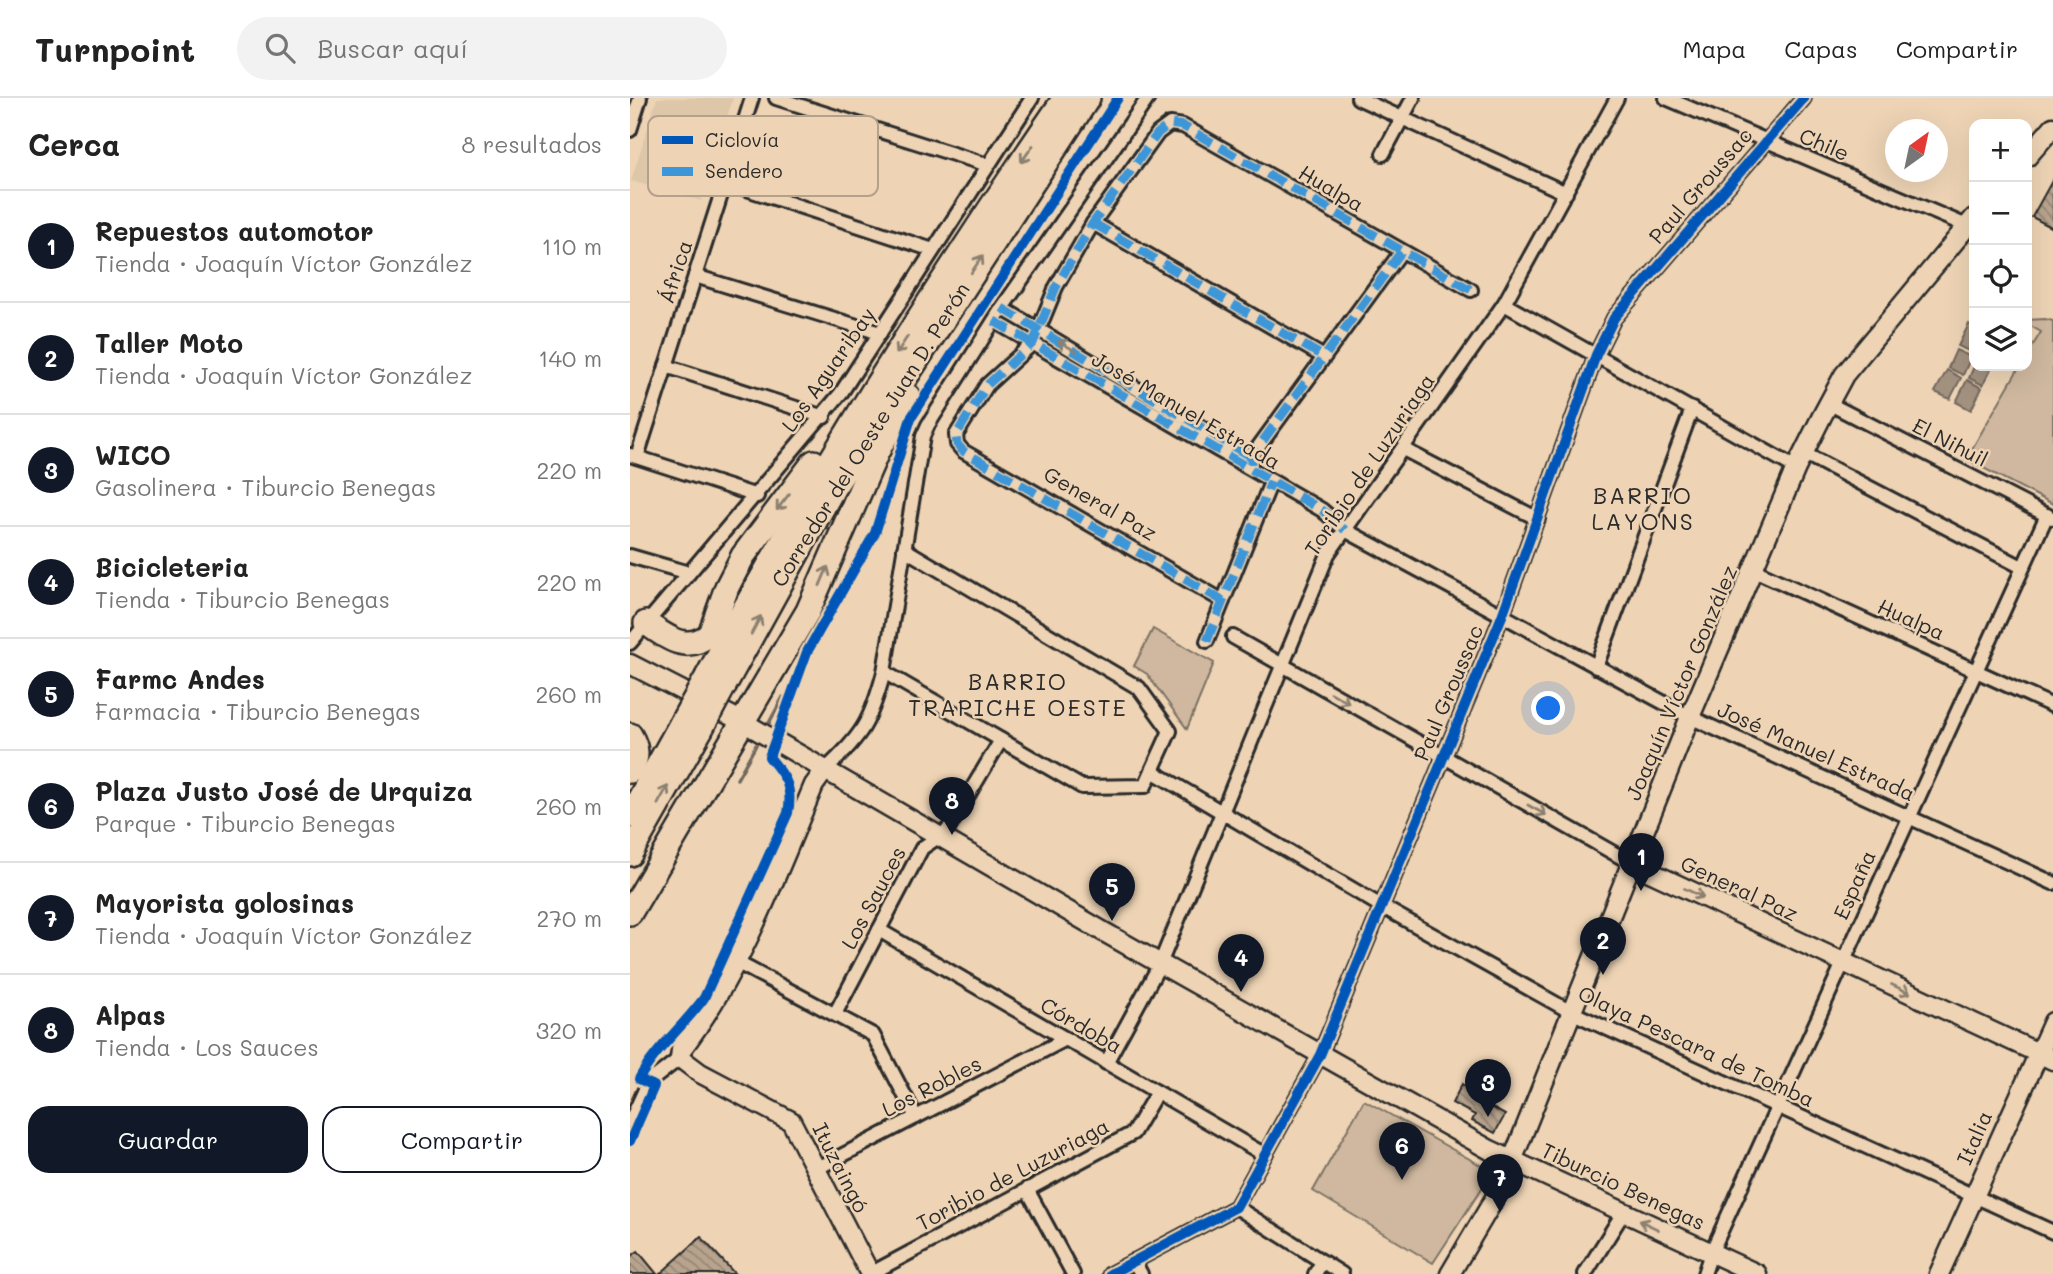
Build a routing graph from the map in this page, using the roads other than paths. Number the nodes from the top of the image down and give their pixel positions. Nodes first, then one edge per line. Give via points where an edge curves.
1 (640, 98) edge
2 (752, 98) edge
3 (776, 98) edge
4 (1032, 98) edge
5 (1065, 98) edge
6 (1088, 98) edge
7 (1148, 98) edge
8 (1358, 98) edge
9 (1413, 98) edge
10 (1617, 98) edge
11 (1666, 98) edge
12 (1804, 98) edge
13 (746, 116) edge
14 (833, 116) edge
15 (1402, 119) junction
16 (2053, 127) edge
17 (630, 130) edge
18 (878, 130) edge
19 (1765, 141) junction
20 (2032, 152) edge
21 (1383, 154) dead end
22 (988, 165) junction
23 (1566, 193) junction
24 (721, 196) edge
25 (768, 196) edge
26 (1969, 221) edge
27 (1093, 223) junction
28 (1969, 224) edge
29 (933, 250) junction
30 (1401, 251) junction
31 (695, 276) junction
32 (1471, 290) dead end
33 (951, 304) junction
34 (1504, 304) junction
35 (1002, 308) junction
36 (994, 321) junction
37 (1040, 330) junction
38 (880, 333) junction
39 (1033, 343) junction
40 (1596, 355) junction
41 (1324, 357) junction
42 (666, 366) junction
43 (885, 371) junction
44 (1828, 403) junction
45 (1692, 409) junction
46 (824, 417) junction
47 (1403, 449) junction
48 (633, 456) edge
49 (1251, 457) junction
50 (1800, 461) junction
51 (1251, 471) junction
52 (1271, 482) junction
53 (757, 496) junction
54 (2050, 517) edge
55 (1538, 519) junction
56 (1345, 530) junction
57 (904, 549) junction
58 (630, 556) edge
59 (2022, 566) junction
60 (1754, 570) junction
61 (689, 573) junction
62 (1223, 601) junction
63 (1503, 616) junction
64 (646, 623) junction
65 (1233, 637) dead end
66 (1207, 641) dead end
67 (630, 643) edge
68 (630, 664) edge
69 (1280, 664) junction
70 (1596, 667) junction
71 (1974, 670) junction
72 (884, 672) junction
73 (716, 681) junction
74 (2053, 706) edge
75 (1690, 717) junction
76 (743, 722) junction
77 (691, 726) junction
78 (630, 736) edge
79 (1002, 740) junction
80 (1443, 757) junction
81 (824, 770) junction
82 (630, 771) edge
83 (1152, 771) junction
84 (1220, 812) junction
85 (630, 816) edge
86 (1908, 816) junction
87 (940, 837) junction
88 (630, 854) edge
89 (1633, 864) junction
90 (2053, 883) edge
91 (1381, 906) junction
92 (630, 913) edge
93 (879, 930) junction
94 (1841, 962) junction
95 (738, 964) junction
96 (1160, 964) junction
97 (1571, 1012) junction
98 (835, 1014) junction
99 (2053, 1022) edge
100 (1066, 1039) junction
101 (1320, 1055) junction
102 (2046, 1057) edge
103 (680, 1058) junction
104 (1106, 1063) junction
105 (1157, 1092) junction
106 (1777, 1105) junction
107 (916, 1117) junction
108 (630, 1122) edge
109 (1265, 1155) junction
110 (1512, 1160) junction
111 (816, 1169) junction
112 (1027, 1189) junction
113 (1974, 1195) junction
114 (1236, 1207) junction
115 (1623, 1213) junction
116 (2053, 1232) edge
117 (1711, 1253) junction
118 (1134, 1261) junction
119 (1322, 1262) junction
120 (870, 1274) edge
121 (1073, 1274) edge
122 (1110, 1274) edge
123 (1141, 1274) edge
124 (1315, 1274) edge
125 (1342, 1274) edge
126 (1450, 1274) edge
127 (1585, 1274) edge
128 (1704, 1274) edge
129 (1757, 1274) edge
130 (1939, 1274) edge

1 - 17 street
2 - 13 street, África
3 - 14 street
4 - 22 street, Los Aguaribay
5 -> 43 highway, Corredor del Oeste Juan D. Perón
33 -> 6 highway, Corredor del Oeste Juan D. Perón
7 - 35 street
8 - 15 street
9 - 15 street
10 - 23 street, Toribio de Luzuriaga
11 - 19 street, Chile
12 - 19 street, Paul Groussac
15 - 21 street
15 - 23 street
16 - 20 main road
18 - 22 street
19 - 26 street, Chile
19 - 40 street, Paul Groussac via 1623,306
22 - 29 street, Los Aguaribay
23 - 34 street, Toribio de Luzuriaga
24 - 31 street, África
25 - 29 street
27 - 30 street, Hualpa via 1158,133 1170,124 1183,126
27 - 37 street via 1056,287
27 - 41 street
28 - 44 main road, Joaquín Víctor González via 1844,375
29 - 38 street, Los Aguaribay
30 - 32 street, Hualpa
30 - 41 street
31 - 38 street
31 - 42 street, África
73 -> 33 highway, Corredor del Oeste Juan D. Perón
76 -> 33 highway via 808,611 877,452 933,351
34 - 40 street
34 - 47 street, Toribio de Luzuriaga
35 - 36 street
35 - 37 street, José Manuel Estrada
36 - 39 street, José Manuel Estrada
36 - 57 street via 923,436
37 - 39 street
49 -> 37 street, José Manuel Estrada
38 - 46 street, Los Aguaribay
39 - 51 street, José Manuel Estrada
39 - 62 street, General Paz via 987,385 956,435 957,444
40 - 45 street
40 - 55 street, Paul Groussac
41 - 49 street
42 - 46 street
42 - 48 street, África
43 -> 64 highway via 758,533 727,587 710,634 702,641 681,644
43 - 73 highway, Corredor del Oeste Juan D. Perón via 819,476
44 - 50 main road, Joaquín Víctor González
44 - 54 street, El Nihuil
45 - 50 street
45 - 70 street
46 - 53 street, Los Aguaribay
47 - 55 street
47 - 56 street, Toribio de Luzuriaga
48 - 53 street
49 - 51 street
50 - 59 street
50 - 60 main road, Joaquín Víctor González
51 - 52 street, José Manuel Estrada
52 - 56 street, José Manuel Estrada via 1322,510
52 - 62 street
53 - 61 street, Los Aguaribay
54 - 59 street, España
55 - 63 street, Paul Groussac
56 - 63 street, José Manuel Estrada
56 - 69 street, Toribio de Luzuriaga via 1328,554
57 - 72 street
57 - 83 street via 1139,688 1170,731
58 - 61 street
59 - 71 street, España
60 - 71 street, Hualpa
60 - 75 main road, Joaquín Víctor González
61 - 64 street, Los Aguaribay
62 - 66 street
63 - 70 street, José Manuel Estrada
63 - 80 street, Paul Groussac
64 - 67 street, Los Aguaribay
65 - 69 street, General Paz
68 - 76 main road, Tiburcio Benegas
69 -> 80 street, General Paz
69 - 84 street, Toribio de Luzuriaga
70 - 75 street, José Manuel Estrada
71 - 74 street, Hualpa
71 - 86 street, España
72 - 79 street
72 - 81 street via 860,735
73 - 77 highway, Corredor del Oeste Juan D. Perón, bridge
75 - 86 street, José Manuel Estrada
75 - 89 main road, Joaquín Víctor González
76 - 81 main road, Tiburcio Benegas
76 - 92 highway
77 - 85 highway, Corredor del Oeste Juan D. Perón
88 -> 77 highway, Corredor del Oeste Juan D. Perón
78 - 82 highway via 636,745
79 - 83 street via 1082,787 1145,786
79 - 87 street, Los Sauces via 953,824
80 -> 89 street, General Paz
80 - 91 street, Paul Groussac
81 - 87 main road, Tiburcio Benegas
81 - 95 main road
83 - 84 street, Olaya Pescara de Tomba
84 - 91 street, Olaya Pescara de Tomba
84 - 96 street, Toribio de Luzuriaga
86 - 90 street, José Manuel Estrada
86 - 94 street, España
87 - 93 street, Los Sauces via 922,848
87 - 96 main road, Tiburcio Benegas
89 -> 94 main road, General Paz
89 - 97 main road, Joaquín Víctor González
91 - 97 street, Olaya Pescara de Tomba
91 - 101 street, Paul Groussac
93 - 98 street, Los Sauces
93 - 100 street, Córdoba
94 -> 102 main road, General Paz
94 - 106 street, España
95 - 98 street
95 - 103 main road
96 - 101 main road, Tiburcio Benegas
96 - 104 street, Toribio de Luzuriaga
97 - 106 street, Olaya Pescara de Tomba
97 - 110 main road, Joaquín Víctor González
98 - 107 street via 873,1035
99 - 102 main road, Italia
100 - 104 street, Córdoba
100 - 107 street, Los Robles
101 - 109 street, Paul Groussac
101 - 110 main road, Tiburcio Benegas
102 - 113 main road, Italia
103 - 108 street via 648,1083
103 - 111 main road, Ituzaingó via 790,1121
104 - 105 street, Córdoba
105 - 109 street, Córdoba
105 - 112 street, Toribio de Luzuriaga via 1133,1133
106 - 113 street, Olaya Pescara de Tomba
106 - 117 street, España
107 - 111 street, Los Robles
109 - 114 street, Paul Groussac
110 - 115 main road, Tiburcio Benegas
110 - 126 main road, Joaquín Víctor González via 1496,1198
111 - 120 main road, Ituzaingó
112 - 120 street, Toribio de Luzuriaga
112 - 121 street
113 - 116 street, Olaya Pescara de Tomba
113 - 130 main road, Italia
114 - 118 street
114 - 119 street
117 -> 115 main road, Tiburcio Benegas
115 - 127 street
117 - 128 street, España
117 - 129 main road, Tiburcio Benegas
118 - 122 street
118 - 123 street
119 - 124 street
119 - 125 street

